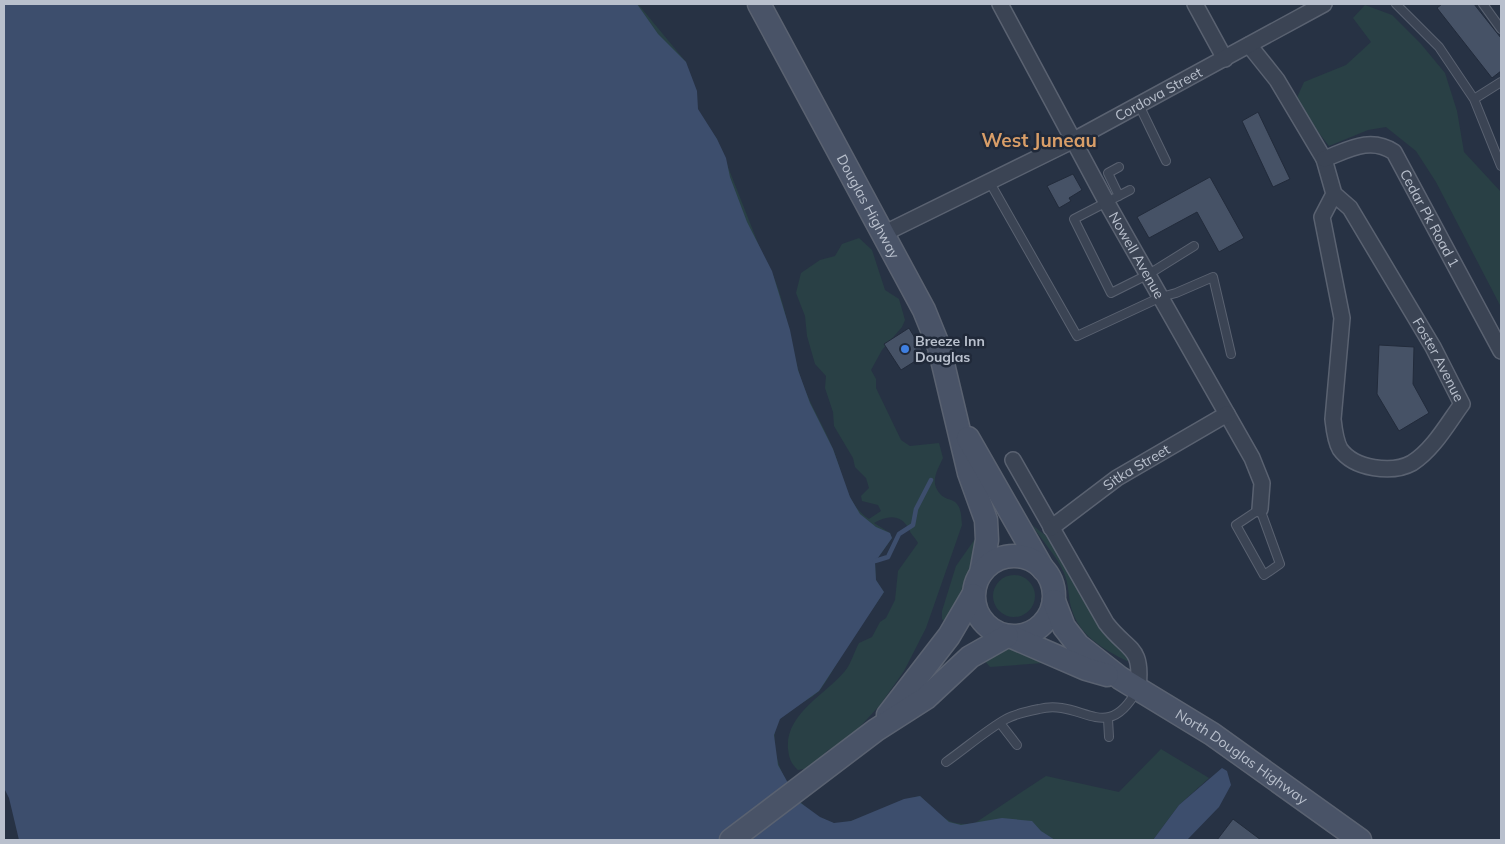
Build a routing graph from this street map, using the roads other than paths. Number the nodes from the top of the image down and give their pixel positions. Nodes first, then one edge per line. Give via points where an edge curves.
1 (758, 4) edge
2 (1000, 4) edge
3 (1195, 4) edge
4 (1324, 4) edge
5 (1396, 4) edge
6 (1483, 4) edge
7 (1501, 29) edge
8 (1249, 45) junction
9 (1225, 58) junction
10 (1501, 82) edge
11 (1474, 99) junction
12 (1139, 105) junction
13 (1074, 140) junction
14 (1324, 159) junction
15 (1166, 161) dead end
16 (1501, 166) edge
17 (1119, 167) dead end
18 (988, 181) junction
19 (1130, 190) dead end
20 (1334, 194) junction
21 (1113, 200) junction
22 (883, 234) junction
23 (1194, 246) dead end
24 (1148, 274) junction
25 (1161, 297) junction
26 (1501, 351) edge
27 (1231, 354) dead end
28 (1227, 414) junction
29 (955, 417) junction
30 (1013, 460) dead end
31 (1260, 509) junction
32 (1051, 528) junction
33 (1044, 569) junction
34 (980, 573) junction
35 (973, 595) junction
36 (1054, 601) junction
37 (1009, 636) junction
38 (1129, 683) junction
39 (1108, 719) junction
40 (1000, 723) junction
41 (876, 730) junction
42 (1109, 737) dead end
43 (1017, 745) dead end
44 (946, 762) dead end
45 (731, 840) edge
46 (1360, 840) edge

1 - 22 main road, Douglas Highway
2 - 13 street, Nowell Avenue
3 - 9 street
4 - 8 street, Cordova Street
5 - 11 lane via 1439,46
6 - 7 lane
8 - 9 street, Cordova Street
8 - 14 street via 1277,80
9 - 12 street, Cordova Street
10 - 11 lane
11 - 16 lane
12 - 13 street, Cordova Street
12 - 15 lane
13 - 18 street, Cordova Street
13 - 21 street, Nowell Avenue
14 - 20 street
14 - 26 street, Cedar Pk Road 1 via 1365,143 1386,146 1394,152
17 - 21 lane via 1108,173
18 - 22 street, Cordova Street
18 - 25 lane via 1077,336
19 - 21 lane
20 - 20 street, Foster Avenue via 1322,217 1342,318 1333,419 1335,434 1341,449 1357,462 1375,468 1394,469 1412,463 1429,447 1462,404 1433,347 1350,208
21 - 24 street, Nowell Avenue
21 - 24 lane via 1074,219 1111,292
22 - 29 main road, Douglas Highway via 924,310 939,347
23 - 24 lane
24 - 25 street, Nowell Avenue
25 - 27 lane via 1213,277
25 - 28 street, Nowell Avenue
28 - 31 street, Nowell Avenue via 1262,483
28 - 32 street, Sitka Street via 1117,478
29 - 33 main road
29 - 34 main road, Douglas Highway via 969,473 986,520 987,540
30 - 32 street
31 - 31 lane via 1236,525 1264,575 1280,564
32 - 38 street via 1106,624 1139,658 1140,669
33 - 34 main road via 1024,557 1011,556 989,564
33 - 36 main road via 1052,584
34 - 35 main road
35 - 37 main road via 979,617 986,626
35 - 41 main road via 949,636
36 - 37 main road via 1044,622 1024,635
36 - 38 main road via 1064,626 1074,640
37 - 38 main road via 1086,669
37 - 41 main road via 970,657 926,698
38 - 39 lane via 1129,705
38 - 46 main road, North Douglas Highway via 1212,734
39 - 40 lane via 1072,710 1042,708
39 - 42 lane
40 - 43 lane
40 - 44 lane
41 - 45 main road

